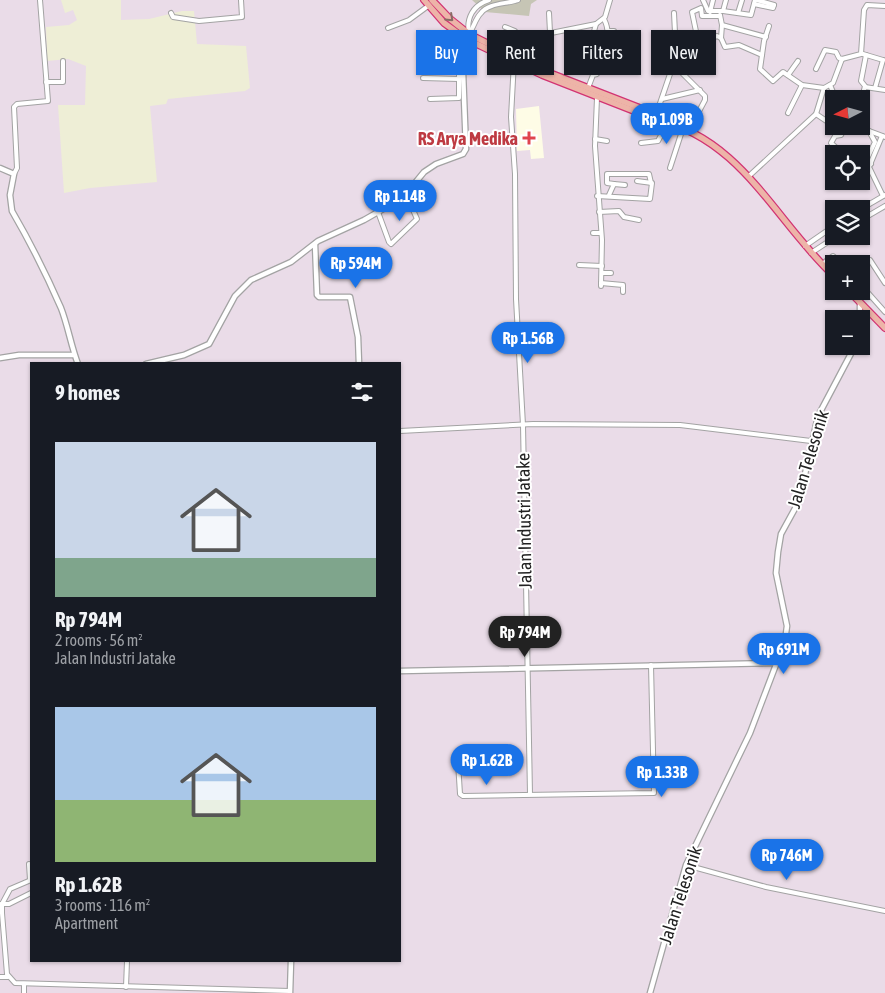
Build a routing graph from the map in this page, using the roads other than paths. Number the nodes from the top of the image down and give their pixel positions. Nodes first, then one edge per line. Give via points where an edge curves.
1 (40, 0) edge
2 (241, 0) edge
3 (424, 0) edge
4 (432, 0) edge
5 (489, 0) edge
6 (518, 0) edge
7 (610, 0) edge
8 (703, 0) edge
9 (712, 0) edge
10 (726, 0) edge
11 (742, 0) edge
12 (756, 1) edge
13 (862, 2) dead end
14 (867, 5) junction
15 (428, 6) junction
16 (885, 6) edge
17 (723, 11) junction
18 (710, 12) junction
19 (171, 13) dead end
20 (549, 13) dead end
21 (674, 13) dead end
22 (738, 13) junction
23 (468, 17) junction
24 (604, 19) junction
25 (476, 22) junction
26 (596, 24) junction
27 (722, 25) junction
28 (769, 26) dead end
29 (504, 27) dead end
30 (388, 28) dead end
31 (453, 30) edge
32 (462, 30) edge
33 (468, 30) edge
34 (471, 30) edge
35 (512, 30) edge
36 (550, 30) edge
37 (608, 30) edge
38 (675, 30) edge
39 (554, 31) edge
40 (766, 37) junction
41 (721, 38) junction
42 (762, 54) junction
43 (863, 54) junction
44 (842, 59) junction
45 (884, 60) edge
46 (62, 61) dead end
47 (798, 61) dead end
48 (816, 69) dead end
49 (459, 75) edge
50 (463, 75) edge
51 (514, 75) edge
52 (547, 75) edge
53 (550, 75) edge
54 (670, 75) edge
55 (684, 75) edge
56 (788, 75) junction
57 (423, 78) dead end
58 (459, 79) junction
59 (46, 82) junction
60 (802, 85) junction
61 (830, 85) junction
62 (865, 87) junction
63 (588, 88) junction
64 (824, 88) junction
65 (875, 88) junction
66 (700, 90) junction
67 (832, 90) edge
68 (864, 90) edge
69 (885, 90) edge
70 (597, 98) junction
71 (662, 98) junction
72 (430, 99) dead end
73 (788, 113) dead end
74 (816, 114) junction
75 (656, 115) junction
76 (825, 120) edge
77 (667, 122) junction
78 (683, 128) junction
79 (689, 130) junction
80 (870, 131) edge
81 (870, 133) edge
82 (838, 135) edge
83 (884, 137) edge
84 (595, 139) junction
85 (607, 142) dead end
86 (641, 142) dead end
87 (833, 145) edge
88 (870, 153) edge
89 (870, 166) joint
90 (0, 168) edge
91 (670, 168) dead end
92 (14, 174) junction
93 (749, 176) junction
94 (637, 181) dead end
95 (651, 182) junction
96 (614, 184) junction
97 (625, 185) dead end
98 (406, 194) junction
99 (597, 196) junction
100 (609, 196) junction
101 (884, 196) edge
102 (870, 204) edge
103 (885, 206) edge
104 (378, 212) junction
105 (599, 212) junction
106 (870, 215) edge
107 (639, 220) dead end
108 (825, 232) edge
109 (593, 233) dead end
110 (601, 233) junction
111 (315, 244) junction
112 (825, 244) edge
113 (805, 246) junction
114 (811, 253) junction
115 (870, 260) edge
116 (825, 262) edge
117 (822, 264) junction
118 (579, 265) dead end
119 (602, 266) junction
120 (825, 267) edge
121 (602, 273) junction
122 (611, 273) dead end
123 (885, 283) edge
124 (623, 292) dead end
125 (870, 296) edge
126 (858, 300) joint
127 (859, 310) edge
128 (885, 312) edge
129 (885, 328) edge
130 (73, 355) junction
131 (850, 355) edge
132 (0, 358) edge
133 (77, 362) edge
134 (154, 362) edge
135 (359, 362) edge
136 (522, 424) junction
137 (401, 431) edge
138 (811, 441) junction
139 (778, 663) junction
140 (651, 666) junction
141 (527, 668) junction
142 (401, 671) edge
143 (458, 762) dead end
144 (530, 794) junction
145 (29, 864) dead end
146 (686, 865) junction
147 (30, 872) edge
148 (30, 880) edge
149 (30, 893) edge
150 (1, 904) edge
151 (885, 911) edge
152 (127, 962) edge
153 (291, 962) edge
154 (0, 977) edge
155 (8, 978) junction
156 (24, 984) junction
157 (126, 987) junction
158 (290, 992) edge
159 (24, 993) edge
160 (650, 993) edge

1 - 59 street
2 - 19 street via 242,17 188,20 174,17
3 - 15 highway
4 -> 32 highway
5 - 23 street via 480,3
6 - 25 street via 485,8
7 - 24 street
8 - 18 street
9 - 18 street
10 - 17 street
11 - 22 street
12 - 22 street via 751,16
13 - 14 street
14 - 16 street
14 - 43 street via 864,10
15 - 30 street via 408,20
15 - 31 highway
17 - 18 street
17 - 22 street
20 - 36 street
21 - 38 street
23 - 25 street
23 - 33 street
24 - 26 street
24 - 37 street
25 - 34 street
26 - 39 street
26 - 63 street via 590,46 600,54 599,70
27 - 40 street
27 - 41 street
27 - 41 street via 720,16 702,16 701,8 692,12 698,42 704,38 706,41 718,36
28 - 40 street
29 - 35 street
40 - 42 street
41 - 42 street via 727,47 739,45
42 - 56 street via 760,69 773,81 783,72
43 - 44 street
43 - 45 street
43 - 62 street via 861,81
44 - 48 street via 836,52 825,50
44 - 61 street
45 - 65 street
46 - 59 street via 63,82
47 - 56 street
49 - 58 street
50 - 98 street via 464,152 424,172
51 - 136 street, Jalan Industri Jatake via 512,117 516,299
52 - 70 highway
53 - 63 highway
54 - 71 street
55 - 66 street
56 - 60 street
57 - 58 street
58 - 72 street via 458,99
59 - 92 street via 48,101 14,107 17,168
60 - 64 street
60 - 73 street
61 - 64 street
61 - 67 street
62 - 65 street
62 - 68 street
63 - 75 highway
64 - 74 street
65 - 69 street
66 - 71 street
66 - 79 street via 705,100
70 - 77 highway
70 - 84 street
71 - 75 street
74 - 76 street
74 - 93 street
75 - 77 highway
77 - 78 highway
77 - 86 street via 658,141
78 - 79 highway
78 - 91 street
79 - 93 highway via 722,152
80 - 83 street
81 - 88 street via 875,142
82 - 87 street via 831,143
83 - 89 street
84 - 85 street
84 - 99 street
89 - 101 street
90 - 92 street
92 - 130 street via 10,195 12,211 61,309
93 - 113 highway
94 - 95 street
95 - 96 street via 649,174 607,174 607,182
95 - 100 street via 650,199
96 - 97 street
96 - 100 street
98 - 104 street
98 - 104 street via 417,218 391,244
99 - 100 street
99 - 105 street
101 - 102 street
103 - 106 street
104 - 111 street
105 - 107 street via 619,211 624,217
105 - 110 street
108 - 113 street
109 - 110 street
110 - 119 street
111 - 134 street via 291,262 245,285 228,306 209,344
111 - 135 street via 316,294 319,297 350,297
112 - 114 street
113 - 114 highway
114 - 117 highway
115 - 123 street
116 - 117 street
117 - 120 highway
118 - 119 street
119 - 121 street
121 - 122 street
121 - 124 street via 601,285 623,285
125 - 128 street
126 - 127 street
126 - 129 highway
130 - 132 street
130 - 133 street
131 - 138 street, Jalan Telesonik via 821,409
136 - 137 street
136 - 138 street via 680,425
136 - 141 street, Jalan Industri Jatake
138 - 139 street, Jalan Telesonik via 798,503 782,530 779,543 776,573 787,633
139 - 140 street
139 - 146 street, Jalan Telesonik via 750,733
140 - 141 street
140 - 144 street via 654,793
141 - 142 street
141 - 144 street, Jalan Industri Jatake
143 - 144 street via 462,795
145 - 147 street
146 - 151 street via 766,887
146 - 160 street, Jalan Telesonik
148 - 150 street via 10,889
149 - 150 street
150 - 155 street
152 - 157 street
153 - 158 street
154 - 155 street
155 - 156 street
156 - 157 street
156 - 159 street
157 - 158 street

